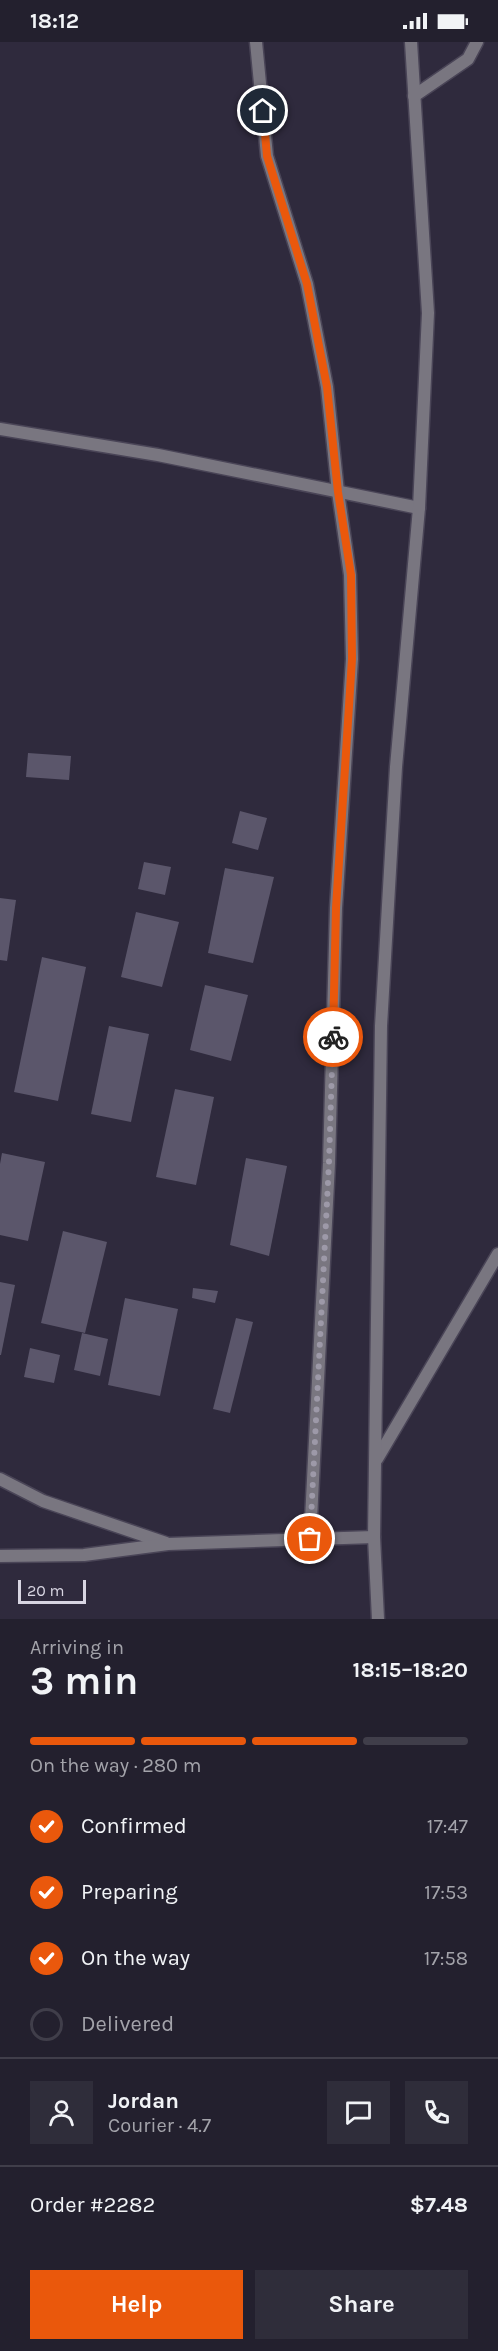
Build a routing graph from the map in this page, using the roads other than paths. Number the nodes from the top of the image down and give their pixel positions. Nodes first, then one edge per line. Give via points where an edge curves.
1 (256, 42) edge
2 (411, 42) edge
3 (477, 42) edge
4 (414, 96) junction
5 (0, 429) edge
6 (338, 492) junction
7 (419, 508) junction
8 (498, 1254) edge
9 (376, 1460) junction
10 (0, 1479) edge
11 (374, 1537) junction
12 (310, 1539) junction
13 (168, 1544) junction
14 (0, 1556) edge
15 (378, 1619) edge

1 - 6 street via 267,156 307,284 327,387
2 - 4 street
3 - 4 street via 468,59
4 - 7 street via 428,313
5 - 6 street via 158,455
6 - 7 street
6 - 12 street via 351,575 352,659 336,908 329,1162
7 - 9 street via 396,767 381,1026
8 - 9 street
9 - 11 street
10 - 13 street via 43,1501
11 - 12 street
11 - 15 street
12 - 13 street
13 - 14 street via 84,1555

